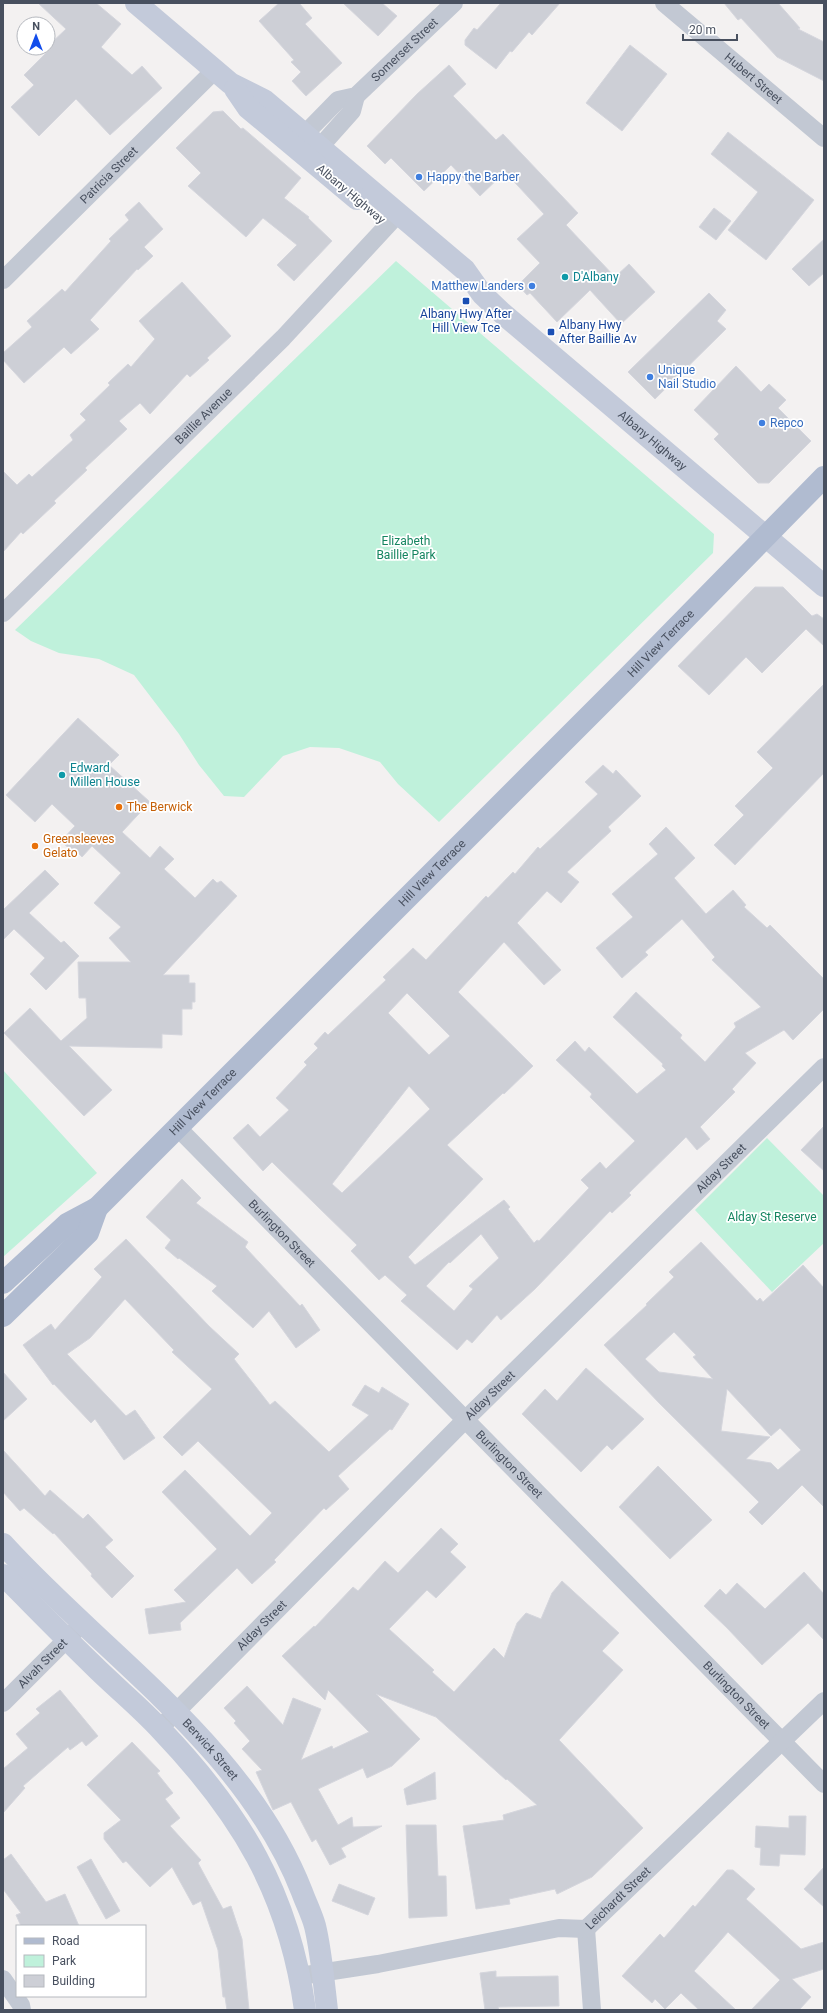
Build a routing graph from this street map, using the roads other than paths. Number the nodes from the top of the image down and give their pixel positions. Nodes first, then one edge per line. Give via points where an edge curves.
1 (136, 3) edge
2 (454, 3) edge
3 (664, 3) edge
4 (222, 77) junction
5 (824, 138) edge
6 (307, 147) junction
7 (393, 220) junction
8 (3, 280) edge
9 (824, 477) edge
10 (767, 538) junction
11 (824, 586) edge
12 (3, 613) edge
13 (824, 1067) edge
14 (178, 1128) junction
15 (97, 1208) junction
16 (3, 1283) edge
17 (3, 1316) edge
18 (466, 1418) junction
19 (3, 1544) edge
20 (3, 1575) edge
21 (82, 1624) junction
22 (67, 1639) junction
23 (824, 1701) edge
24 (3, 1703) edge
25 (176, 1712) junction
26 (160, 1729) junction
27 (783, 1741) junction
28 (824, 1784) edge
29 (586, 1928) junction
30 (322, 1972) junction
31 (300, 1976) junction
32 (3, 1979) edge
33 (22, 2010) edge
34 (305, 2010) edge
35 (327, 2010) edge
36 (592, 2010) edge

1 - 4 main road, Albany Highway
2 - 6 street, Somerset Street via 356,96 338,100
3 - 5 street, Hubert Street
4 - 6 main road, Albany Highway via 264,100
4 - 8 street, Patricia Street
6 - 7 main road, Albany Highway
7 - 10 main road, Albany Highway via 465,270 482,294
7 - 12 street, Baillie Avenue via 283,338
9 - 10 main road, Hill View Terrace
10 - 11 main road, Albany Highway
10 - 14 main road, Hill View Terrace
13 - 18 street, Alday Street
14 - 15 main road, Hill View Terrace
14 - 18 street, Burlington Street
15 - 16 main road, Hill View Terrace via 67,1224
15 - 17 main road, Hill View Terrace via 88,1233
18 - 25 street, Alday Street
18 - 27 street, Burlington Street
19 - 21 main road, Berwick Street via 34,1579
20 - 22 main road, Berwick Street
21 - 22 street, Alvah Street
21 - 25 main road, Berwick Street
22 - 24 street, Alvah Street
22 - 26 main road, Berwick Street
23 - 27 street, Leichardt Street
25 - 26 street, Alday Street
25 - 30 main road, Berwick Street via 244,1789 273,1831 292,1868 315,1926
26 - 31 main road, Berwick Street via 215,1790 238,1824 264,1870 283,1914
27 - 28 street, Burlington Street
27 - 29 street, Leichardt Street
29 - 30 street, Leichardt Street via 559,1928 378,1964
29 - 36 street
30 - 31 street, Leichardt Street
30 - 35 main road, Berwick Street
31 - 34 main road, Berwick Street
32 - 33 street

